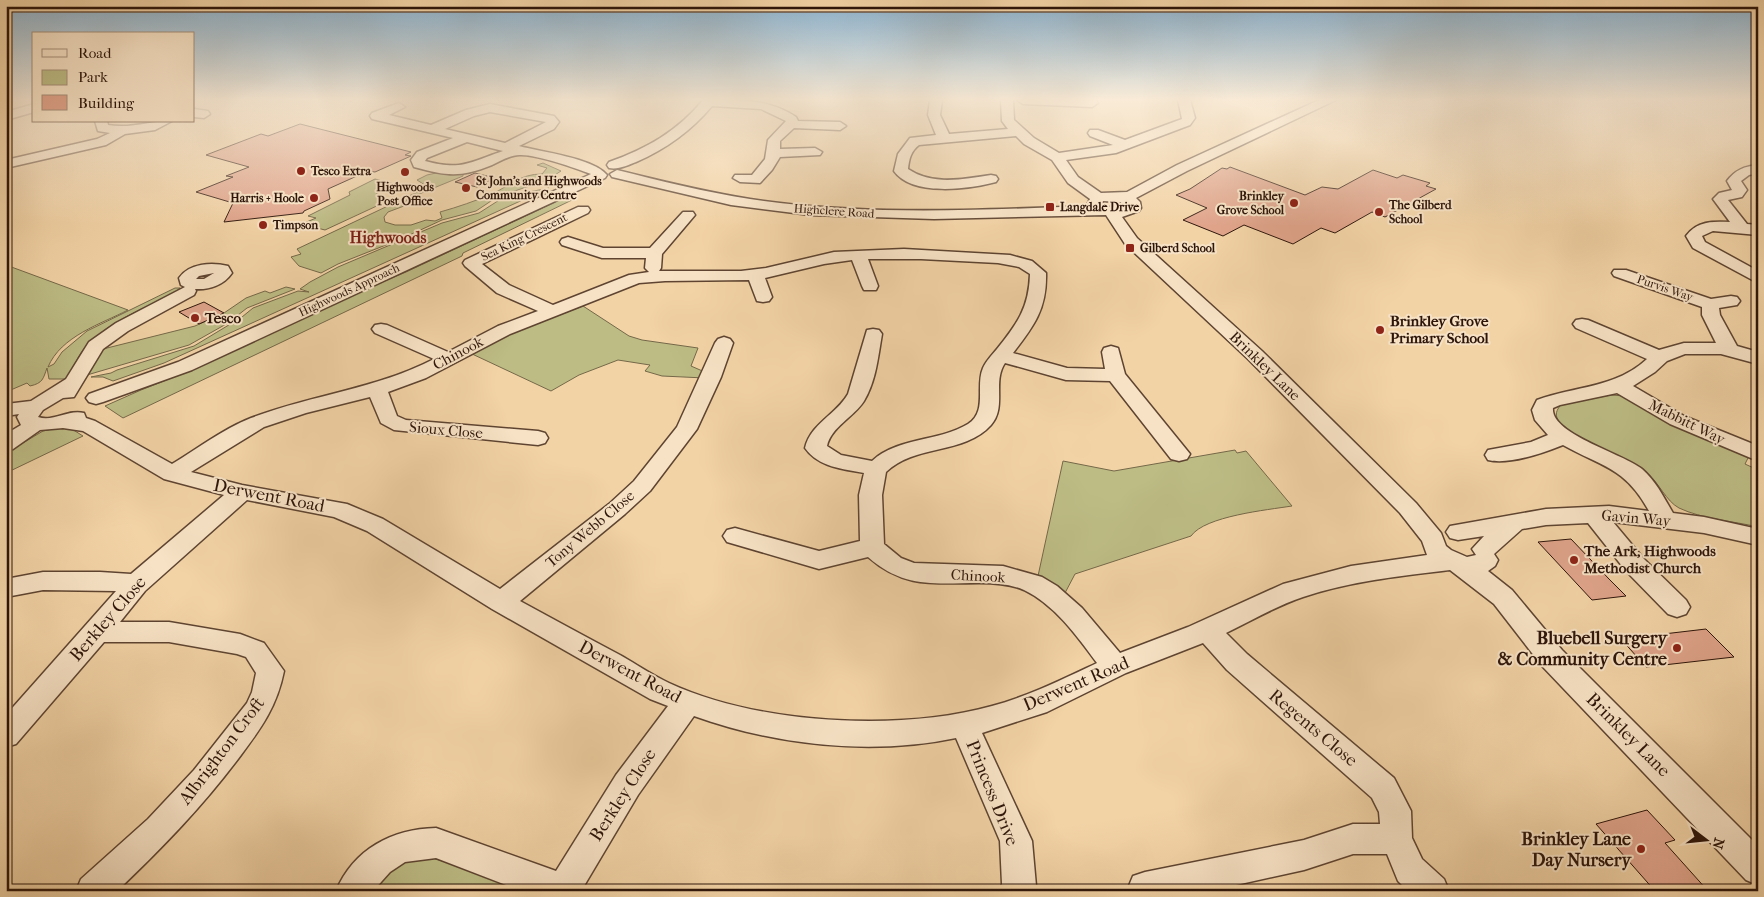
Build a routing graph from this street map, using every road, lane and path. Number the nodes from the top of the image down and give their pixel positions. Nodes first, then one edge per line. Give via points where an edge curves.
1 (101, 142) edge
2 (455, 142) edge
3 (480, 142) edge
4 (526, 142) edge
5 (665, 142) edge
6 (773, 142) edge
7 (914, 142) edge
8 (1030, 142) edge
9 (1118, 142) edge
10 (1133, 142) edge
11 (1240, 142) edge
12 (1125, 145) junction
13 (513, 150) junction
14 (815, 152) dead end
15 (774, 153) junction
16 (1057, 158) junction
17 (6, 164) edge
18 (1758, 169) edge
19 (609, 170) junction
20 (740, 178) dead end
21 (991, 179) dead end
22 (755, 180) junction
23 (772, 183) dead end
24 (1112, 206) junction
25 (583, 210) dead end
26 (688, 215) dead end
27 (1750, 229) edge
28 (568, 242) dead end
29 (654, 253) junction
30 (859, 255) junction
31 (1620, 273) dead end
32 (756, 274) junction
33 (654, 275) junction
34 (1758, 278) edge
35 (197, 286) dead end
36 (870, 286) dead end
37 (763, 297) dead end
38 (1731, 301) dead end
39 (1710, 304) junction
40 (553, 311) junction
41 (1582, 324) dead end
42 (381, 329) dead end
43 (873, 334) dead end
44 (724, 343) dead end
45 (1729, 349) junction
46 (1111, 352) dead end
47 (1002, 356) junction
48 (448, 358) junction
49 (1659, 358) junction
50 (1758, 358) edge
51 (1116, 375) junction
52 (1618, 385) junction
53 (71, 387) junction
54 (377, 389) junction
55 (7, 410) edge
56 (35, 412) junction
57 (83, 414) junction
58 (1563, 437) junction
59 (538, 438) dead end
60 (6, 444) edge
61 (1179, 454) dead end
62 (1758, 454) edge
63 (1496, 455) dead end
64 (877, 470) junction
65 (172, 474) junction
66 (242, 492) junction
67 (1593, 514) junction
68 (1665, 519) junction
69 (1513, 524) junction
70 (736, 536) dead end
71 (1758, 537) edge
72 (872, 547) junction
73 (1458, 548) junction
74 (136, 584) junction
75 (6, 588) edge
76 (501, 602) junction
77 (1677, 607) dead end
78 (1207, 630) junction
79 (97, 632) junction
80 (1116, 667) junction
81 (687, 703) junction
82 (964, 724) junction
83 (6, 735) edge
84 (1396, 838) junction
85 (1758, 869) edge
86 (1145, 888) dead end
87 (563, 890) edge
88 (93, 891) edge
89 (353, 891) edge
90 (1016, 891) edge
91 (1432, 891) edge

1 - 17 street
2 - 13 street via 422,155 418,160 420,164 456,171
3 - 13 street, Highclere Road
4 - 13 street
5 - 19 street, Highwoods Approach
6 - 15 street
7 - 21 street via 904,154 901,172 920,182 932,184
8 - 16 street
9 - 12 street
10 - 12 street
11 - 24 street via 1140,188 1139,197
12 - 16 street
13 - 19 street, Highclere Road
14 - 15 street
15 - 22 street
16 - 24 street via 1068,175
18 - 27 street via 1747,170 1734,181 1740,190 1737,194 1720,199
19 - 24 street, Highclere Road via 724,199 824,212 937,215
19 - 57 street, Highwoods Approach via 142,383
20 - 22 street
22 - 23 street
24 - 73 street, Brinkley Lane via 1131,241 1255,355 1408,508
25 - 40 street, Sea King Crescent via 471,263 504,289
26 - 29 street
27 - 34 street via 1711,226 1700,229 1694,236 1699,245
28 - 29 street via 602,253
29 - 33 street
30 - 32 street, Chinook via 811,261
30 - 36 street
30 - 47 street, Chinook via 974,257 1021,262 1030,267 1038,273 1036,303 1032,315
31 - 39 street, Purvis Way
32 - 33 street, Chinook
32 - 37 street
33 - 40 street, Chinook via 635,279
35 - 53 street via 122,327 96,346
38 - 39 street, Purvis Way
39 - 45 street, Purvis Way via 1711,315
40 - 48 street, Chinook via 504,330
41 - 49 street
42 - 48 street
43 - 64 street via 862,385 839,419 820,433 816,448 835,461
44 - 76 street, Tony Webb Close via 687,429 642,486 618,509
45 - 49 street via 1681,349
45 - 50 street
46 - 51 street
47 - 51 street via 1066,374
47 - 64 street, Chinook via 992,369 992,404 978,425 965,434 888,458
48 - 54 street, Chinook via 419,374
49 - 52 street
51 - 61 street
52 - 58 street via 1544,404 1544,420
52 - 62 street, Mabbitt Way via 1677,420
53 - 56 street
53 - 57 street, Derwent Road via 90,393
54 - 59 street, Sioux Close via 388,419 401,426
54 - 65 street, Chinook via 257,423
55 - 56 street
56 - 57 street, Highwoods Approach
56 - 60 street
57 - 65 street, Derwent Road
58 - 63 street via 1536,448
58 - 68 street via 1629,470 1642,481
64 - 72 street via 871,481
65 - 66 street, Derwent Road
66 - 74 street, Berkley Close
66 - 76 street, Derwent Road via 315,504 358,517 397,537
67 - 68 street, Gavin Way
67 - 69 street, Gavin Way via 1546,517
67 - 77 street via 1635,565
68 - 71 street, Gavin Way
69 - 73 street
69 - 73 street via 1499,524
70 - 72 street via 819,560
72 - 80 street, Chinook via 898,567 927,575 985,573 1019,578 1049,594 1069,610
73 - 78 street, Derwent Road via 1400,566 1292,591
73 - 85 street, Brinkley Lane via 1552,658
74 - 75 street via 43,580
74 - 79 street, Berkley Close
76 - 81 street, Derwent Road
78 - 80 street, Derwent Road
78 - 84 street, Regents Close via 1236,662 1383,788 1395,811
79 - 83 street, Berkley Close
79 - 88 street, Albrighton Croft via 169,632 240,644 255,650 270,671 266,692 257,711 205,780
80 - 82 street, Derwent Road via 1035,704
81 - 82 street, Derwent Road via 743,720 820,733 887,733
81 - 87 street, Berkley Close via 628,785
82 - 90 street, Princess Drive via 1016,841 1019,886
84 - 86 street via 1353,839 1304,855
84 - 91 street, Regents Close via 1410,870
87 - 89 street via 436,843 416,843 392,850 369,868

